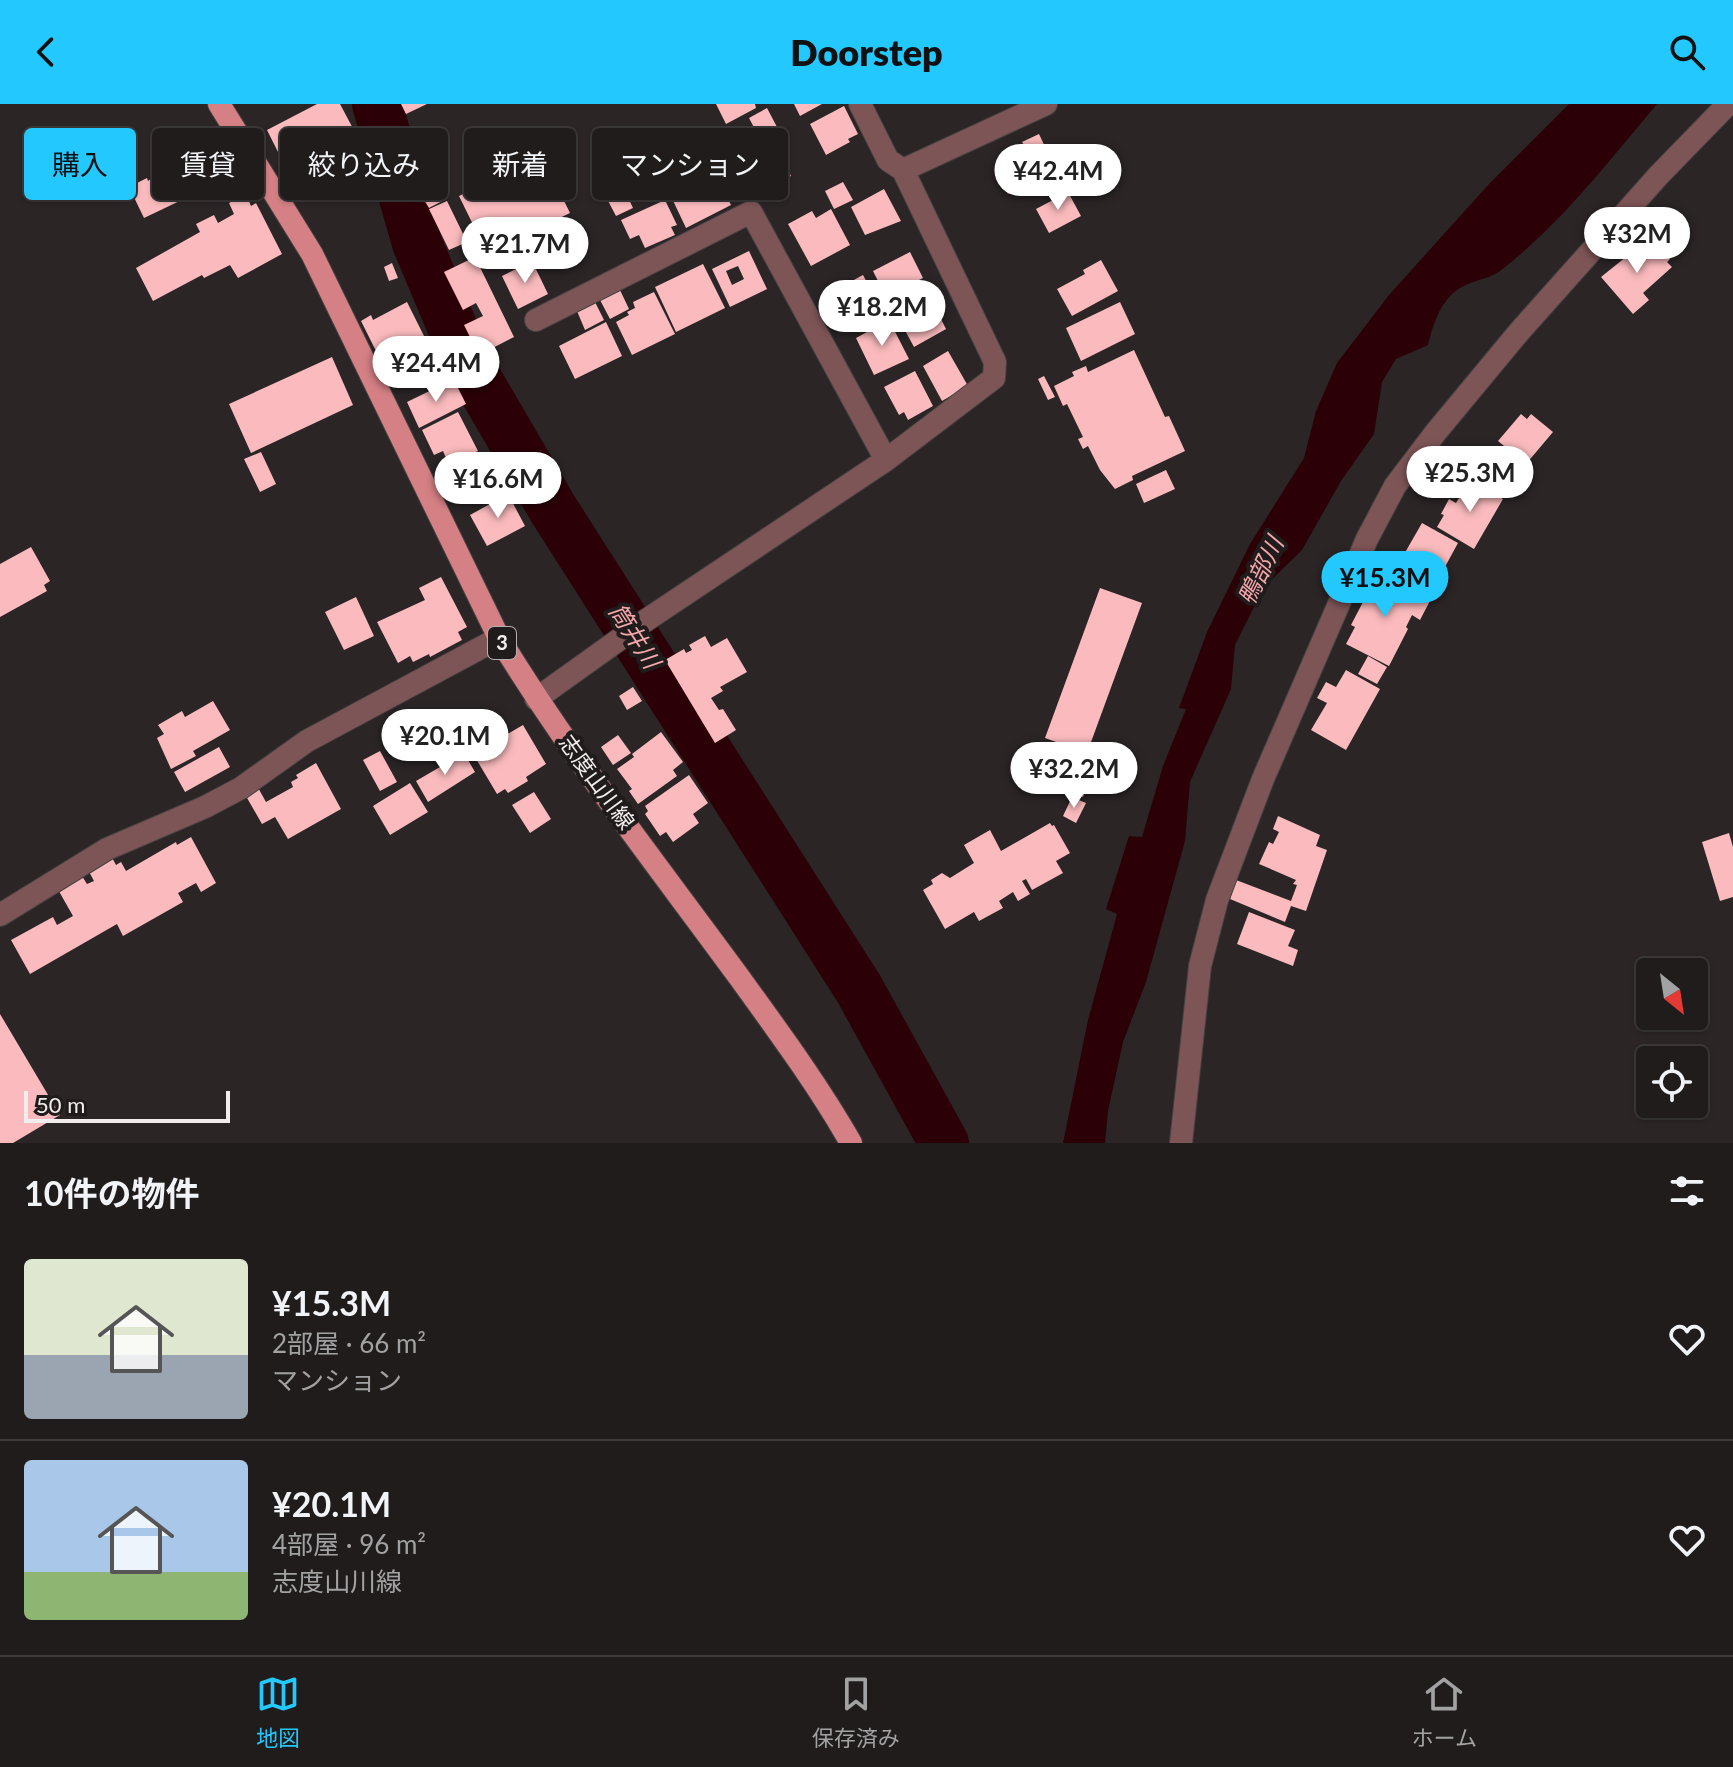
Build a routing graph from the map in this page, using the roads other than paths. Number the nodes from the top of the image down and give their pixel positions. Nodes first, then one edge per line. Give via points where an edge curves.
1 (219, 104) edge
2 (860, 104) edge
3 (1046, 104) edge
4 (1728, 104) edge
5 (903, 170) junction
6 (536, 320) dead end
7 (886, 460) junction
8 (499, 638) junction
9 (536, 699) junction
10 (0, 915) edge
11 (851, 1143) edge
12 (1181, 1143) edge

1 - 8 main road, 志度山川線 / 3 via 312,254
2 - 5 street via 888,160
3 - 5 street
4 - 12 street via 1519,332 1403,475 1374,526 1263,779 1217,900 1200,966
5 - 7 street via 995,362 994,378
6 - 7 street via 751,212
7 - 9 street
8 - 9 main road, 志度山川線 / 3
8 - 10 street via 307,741 241,788 107,849
9 - 11 main road, 志度山川線 / 3 via 829,1104

